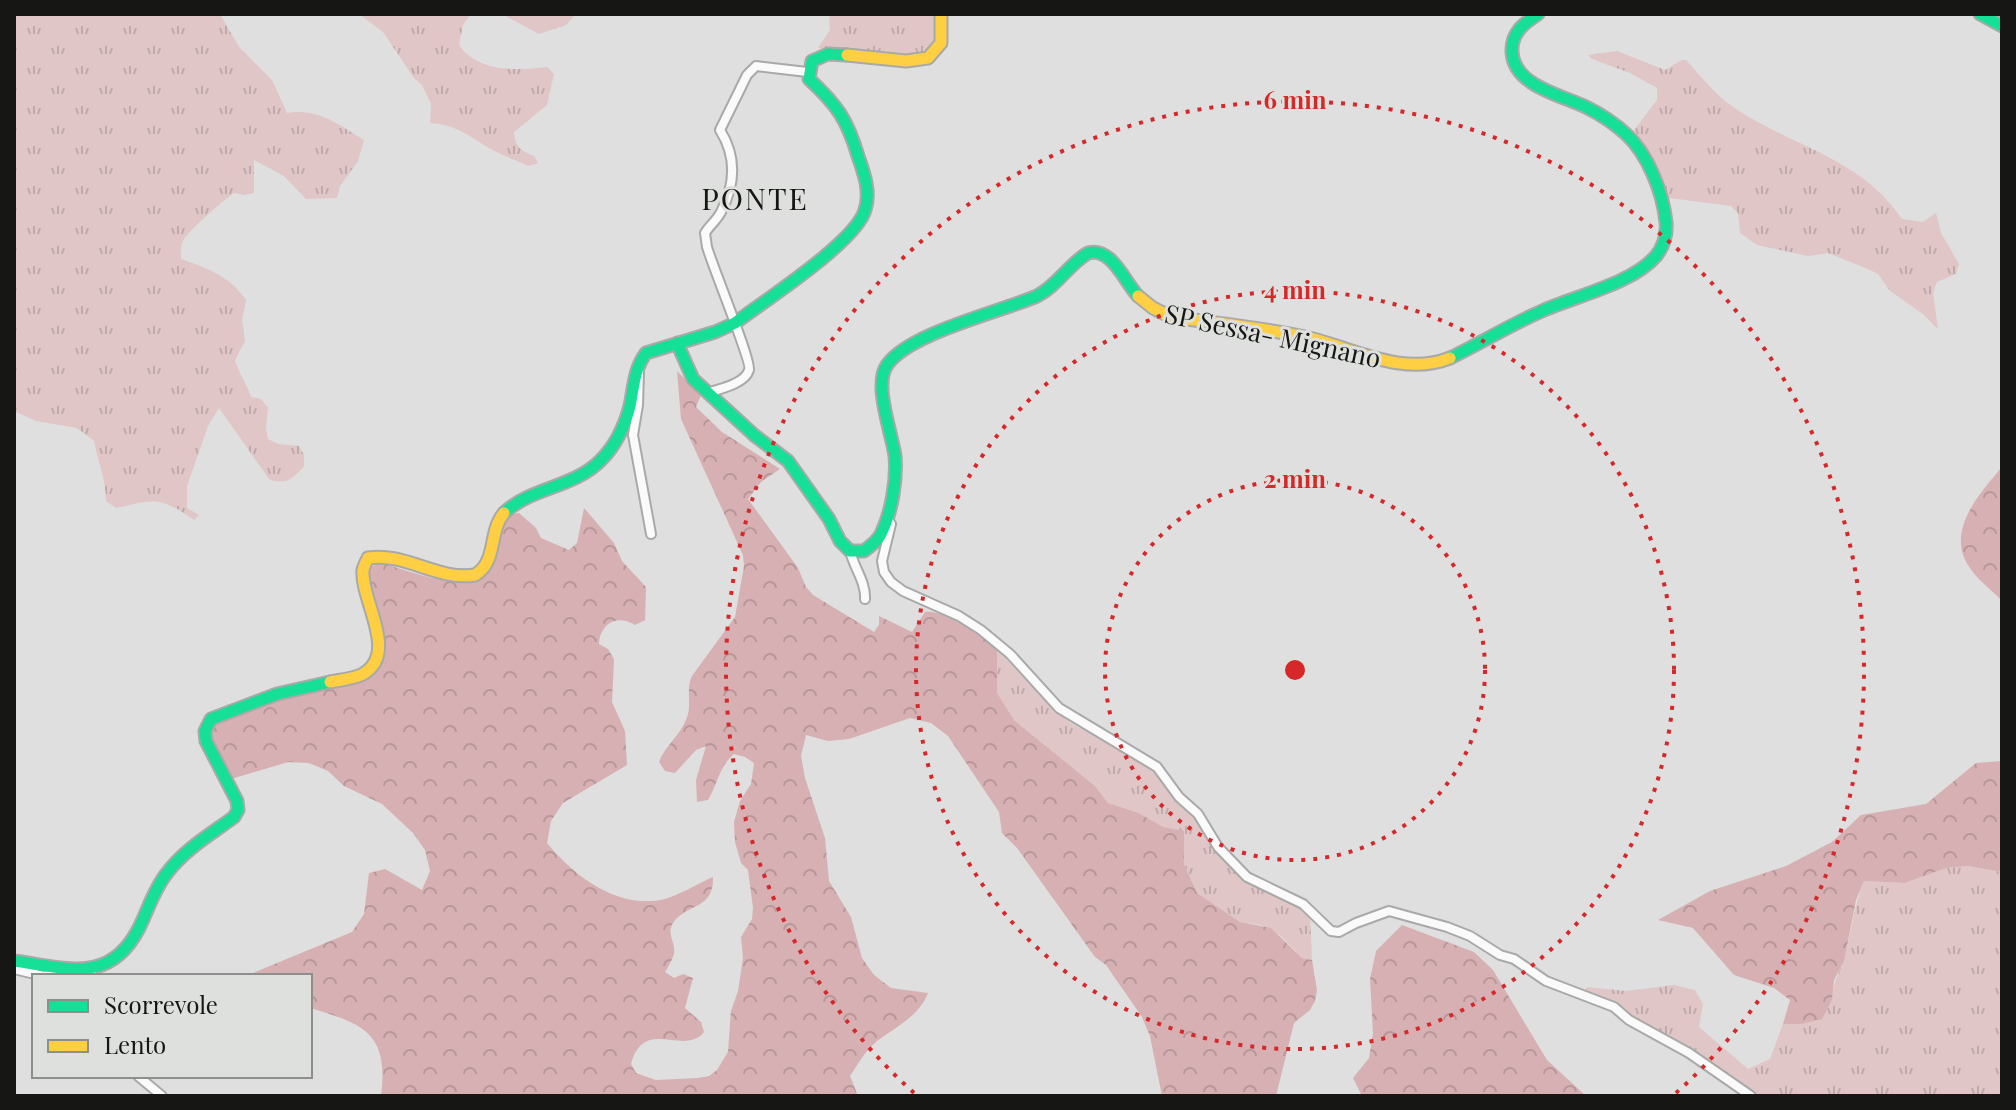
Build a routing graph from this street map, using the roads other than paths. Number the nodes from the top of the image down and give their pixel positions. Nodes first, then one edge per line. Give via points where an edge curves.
1 (941, 14) edge
2 (1538, 14) edge
3 (1980, 14) edge
4 (2002, 26) edge
5 (807, 72) junction
6 (735, 323) junction
7 (677, 343) junction
8 (637, 367) junction
9 (707, 393) junction
10 (887, 518) junction
11 (651, 534) dead end
12 (850, 551) junction
13 (865, 599) dead end
14 (14, 961) edge
15 (97, 967) junction
16 (14, 969) edge
17 (35, 974) edge
18 (80, 974) edge
19 (140, 1078) edge
20 (162, 1096) edge
21 (1751, 1096) edge

1 - 5 street via 942,41 928,57 903,62 820,54
2 - 10 street, SP Sessa- Mignano via 1514,36 1515,65 1545,90 1604,118 1641,153 1666,222 1664,243 1650,263 1446,360 1421,366 1314,338 1158,313 1125,282 1108,256 1087,252 1039,294 945,332 890,362 882,382 895,457
3 - 4 street
5 - 6 street via 849,126 867,184 865,211 849,236
5 - 6 street via 756,66 720,130 733,180 720,216 705,233
6 - 7 street
6 - 9 street via 749,370 735,383
7 - 8 street via 646,353
7 - 9 street via 693,379
8 - 11 street via 633,435
8 - 15 street via 624,424 603,459 569,483 505,511 496,524 490,560 480,572 470,576 429,571 375,556 366,561 363,570 379,642 368,670 277,694 211,719 206,741 238,810 174,864 129,945 114,962
9 - 12 street via 788,461
10 - 12 street, SP Sessa- Mignano via 872,545
10 - 21 street via 891,524 882,561 891,582 981,630 1059,708 1157,767 1247,877 1303,904 1331,931 1389,911 1470,936 1546,981 1614,1007
12 - 13 street via 866,588
14 - 15 street
15 - 18 street
16 - 17 street
19 - 20 street

